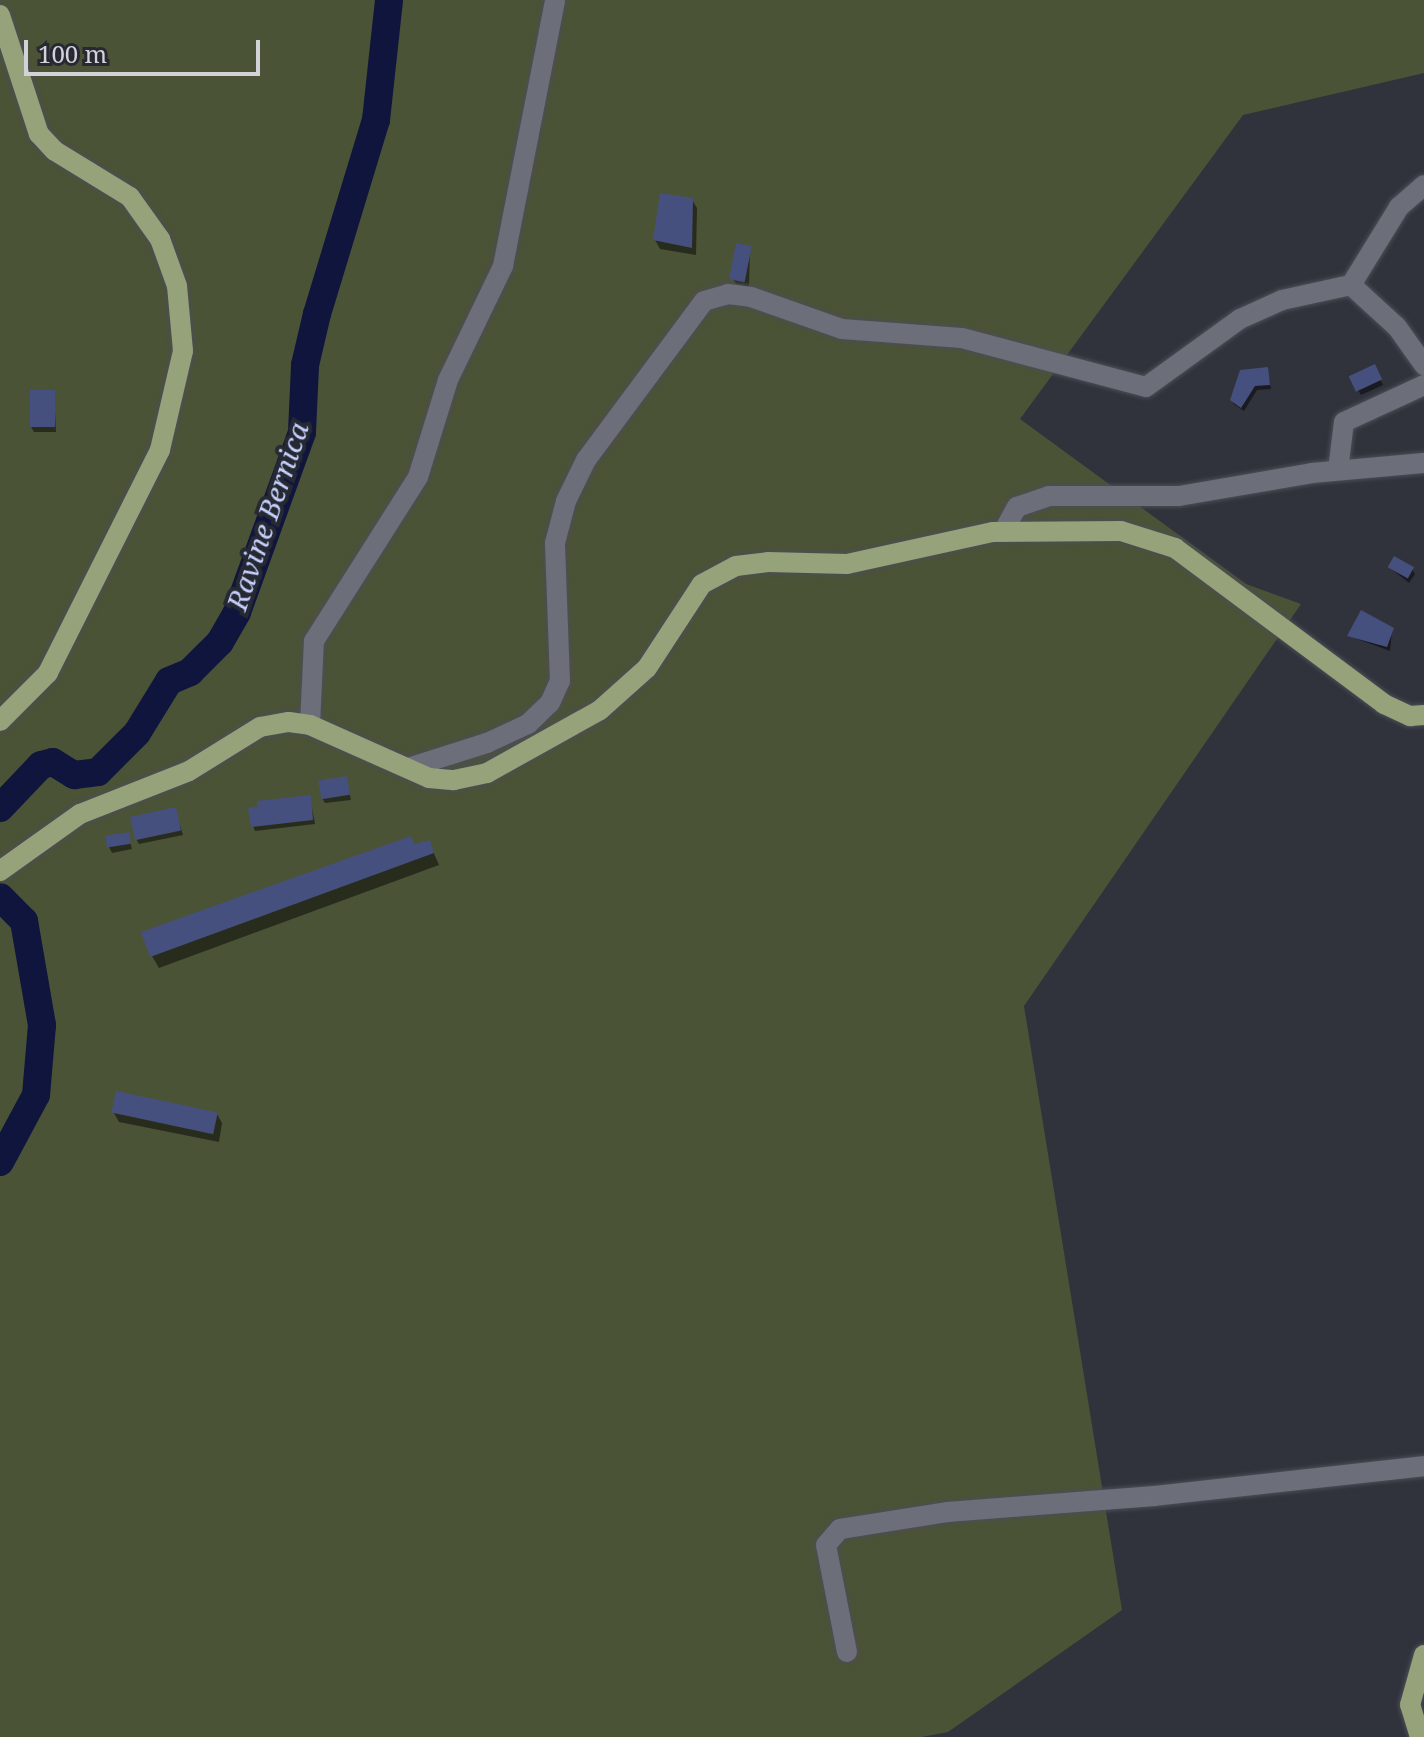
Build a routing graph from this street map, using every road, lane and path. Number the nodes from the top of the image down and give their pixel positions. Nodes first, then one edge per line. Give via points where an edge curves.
1 (555, 0) edge
2 (0, 15) edge
3 (1424, 185) edge
4 (1351, 285) junction
5 (1424, 365) edge
6 (1424, 385) edge
7 (1424, 463) edge
8 (1338, 470) junction
9 (1003, 532) junction
10 (1424, 715) edge
11 (0, 721) edge
12 (310, 725) junction
13 (408, 768) junction
14 (0, 871) edge
15 (1424, 1466) edge
16 (847, 1652) dead end
17 (1424, 1655) edge
18 (1420, 1737) edge

1 - 12 street via 503,266 448,380 418,477 314,641
2 - 11 main road via 39,134 55,151 130,197 160,239 177,286 183,351 160,450 48,673
3 - 4 street via 1399,207
4 - 5 street via 1397,327
4 - 13 street via 1282,300 1240,319 1146,387 932,333 842,329 751,297 728,294 704,301 586,460 566,501 555,543 560,681 550,703 528,724 487,743
6 - 8 street via 1344,422
7 - 8 street
8 - 9 street via 1179,496 1040,497 1017,507
9 - 10 main road via 1121,531 1175,548 1384,704 1410,716
9 - 13 main road via 847,564 736,566 702,584 647,668 600,710 487,773 454,780
12 - 13 main road
12 - 14 main road via 260,727 189,771 80,814
15 - 16 street via 947,1512 840,1529 826,1545
17 - 18 main road via 1410,1705

